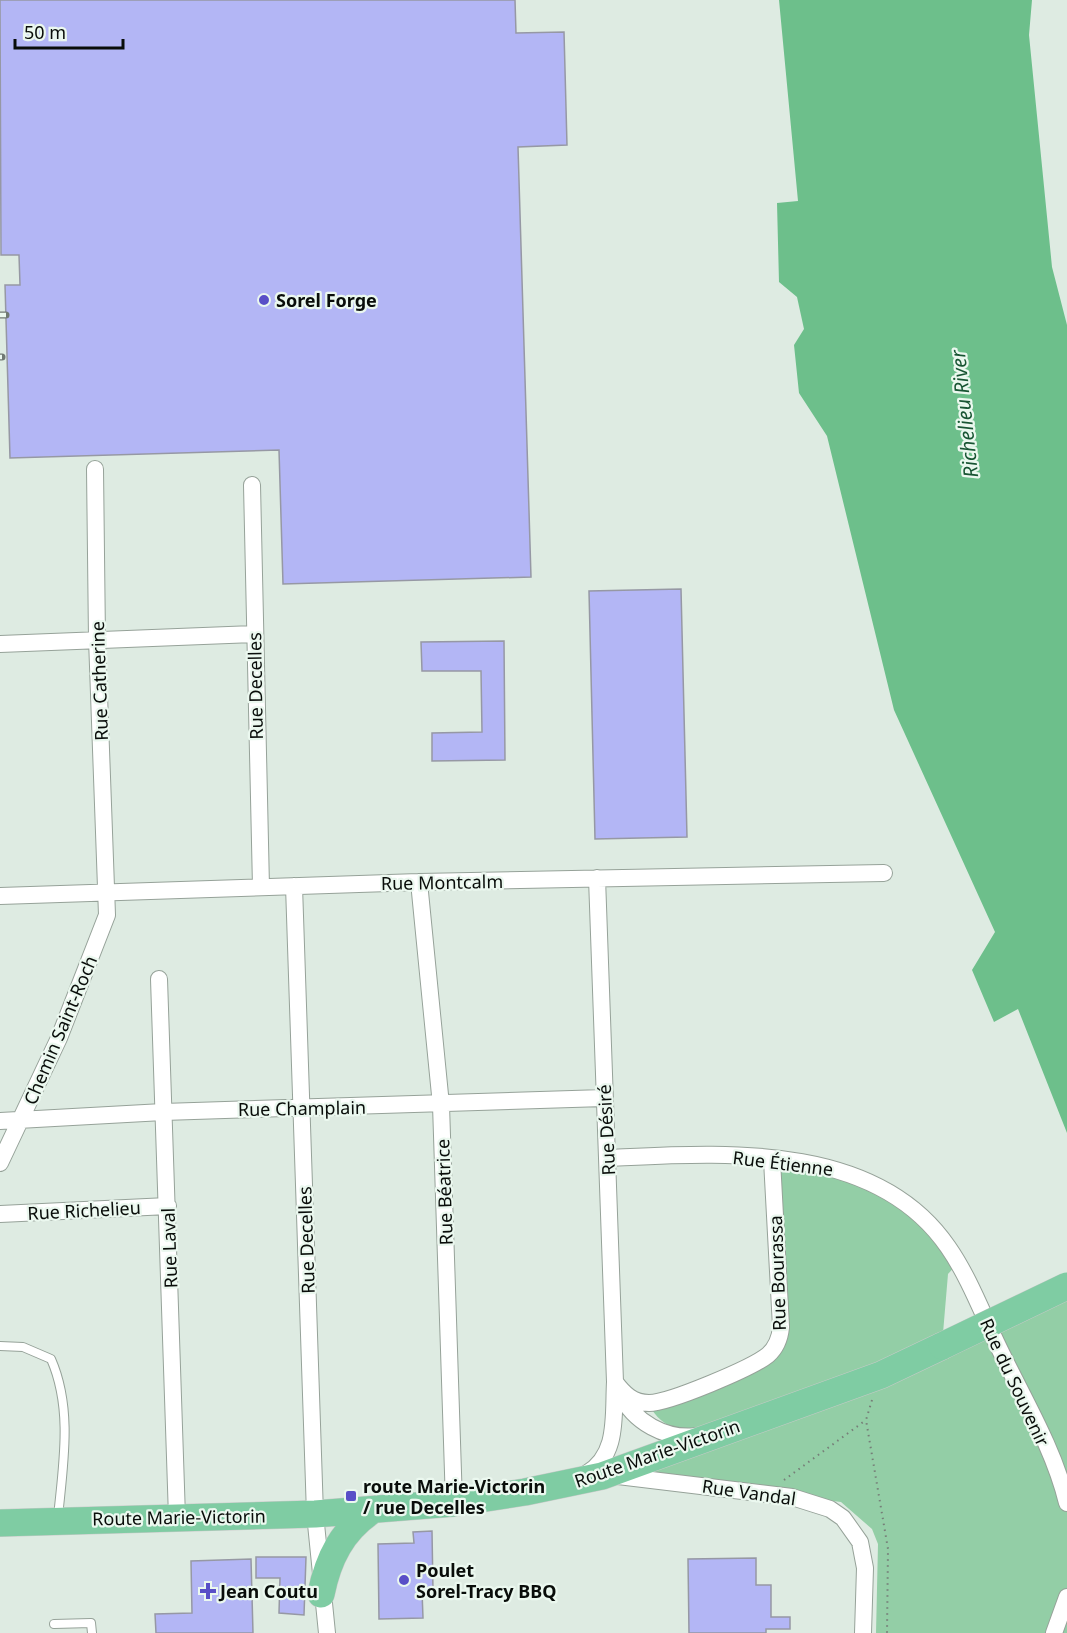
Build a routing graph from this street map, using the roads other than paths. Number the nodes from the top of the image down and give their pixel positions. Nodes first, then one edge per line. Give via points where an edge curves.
1 (95, 469) dead end
2 (252, 485) dead end
3 (254, 634) junction
4 (97, 639) junction
5 (0, 644) edge
6 (884, 873) dead end
7 (597, 878) junction
8 (419, 882) junction
9 (294, 886) junction
10 (261, 887) junction
11 (107, 893) junction
12 (0, 896) edge
13 (159, 979) dead end
14 (604, 1098) junction
15 (441, 1105) junction
16 (301, 1108) junction
17 (163, 1112) junction
18 (22, 1119) junction
19 (0, 1121) edge
20 (607, 1158) junction
21 (772, 1160) junction
22 (0, 1163) edge
23 (168, 1206) junction
24 (0, 1214) edge
25 (958, 1263) joint
26 (1067, 1286) edge
27 (0, 1346) edge
28 (615, 1383) junction
29 (722, 1432) junction
30 (603, 1476) junction
31 (570, 1483) junction
32 (454, 1503) junction
33 (1067, 1503) edge
34 (373, 1510) junction
35 (315, 1514) junction
36 (177, 1517) junction
37 (57, 1521) junction
38 (0, 1523) edge
39 (321, 1594) junction
40 (1067, 1597) edge
41 (54, 1624) dead end
42 (92, 1633) edge
43 (316, 1633) edge
44 (329, 1633) edge
45 (863, 1633) edge
46 (1054, 1633) edge

1 - 4 street, Rue Catherine
2 - 3 street, Rue Decelles
3 - 4 street
3 - 10 street, Rue Decelles
4 - 5 street
4 - 11 street, Rue Catherine
6 - 7 street, Rue Montcalm
7 - 8 street, Rue Montcalm
7 - 14 street, Rue Désiré
8 - 9 street, Rue Montcalm
8 - 15 street, Rue Béatrice
9 - 10 street, Rue Montcalm
9 - 16 street, Rue Decelles
10 - 11 street, Rue Montcalm
11 - 12 street, Rue Montcalm
11 - 18 street, Chemin Saint-Roch via 104,924
13 - 17 street, Rue Laval
14 - 15 street, Rue Champlain
14 - 20 street, Rue Désiré
15 - 16 street, Rue Champlain
15 - 32 street, Rue Béatrice
16 - 17 street, Rue Champlain
16 - 35 street, Rue Decelles
17 - 18 street, Rue Champlain
17 - 23 street, Rue Laval
18 - 19 street, Rue Champlain
18 - 22 street, Chemin Saint-Roch
20 - 21 street, Rue Étienne via 700,1155
20 - 28 street, Rue Désiré
21 - 25 street, Rue Étienne via 839,1169 881,1187 923,1218
21 - 28 street, Rue Bourassa via 781,1327 776,1346 755,1363 667,1400 638,1401 629,1398
23 - 24 street, Rue Richelieu
23 - 36 street, Rue Laval
25 - 33 street, Rue du Souvenir via 1041,1436
26 - 29 main road, Route Marie-Victorin, bridge via 881,1375
27 - 37 lane via 23,1347 51,1359 60,1379 66,1441
28 - 29 street, Rue Désiré via 625,1403 651,1427 689,1437
28 - 31 street, Rue Désiré via 610,1450 598,1466
29 - 30 main road, Route Marie-Victorin
30 - 31 main road, Route Marie-Victorin
30 - 45 street, Rue Vandal via 792,1497 830,1509 843,1518 860,1542 865,1568
31 - 32 main road, Route Marie-Victorin
32 - 34 main road, Route Marie-Victorin
34 - 35 main road, Route Marie-Victorin
34 - 39 main road via 357,1520 340,1542
35 - 36 main road, Route Marie-Victorin
35 - 39 street, Rue Decelles
36 - 37 main road, Route Marie-Victorin
37 - 38 main road, Route Marie-Victorin
39 - 43 street, Rue Decelles
39 - 44 street, Rue Decelles
40 - 46 street
41 - 42 lane via 91,1623

